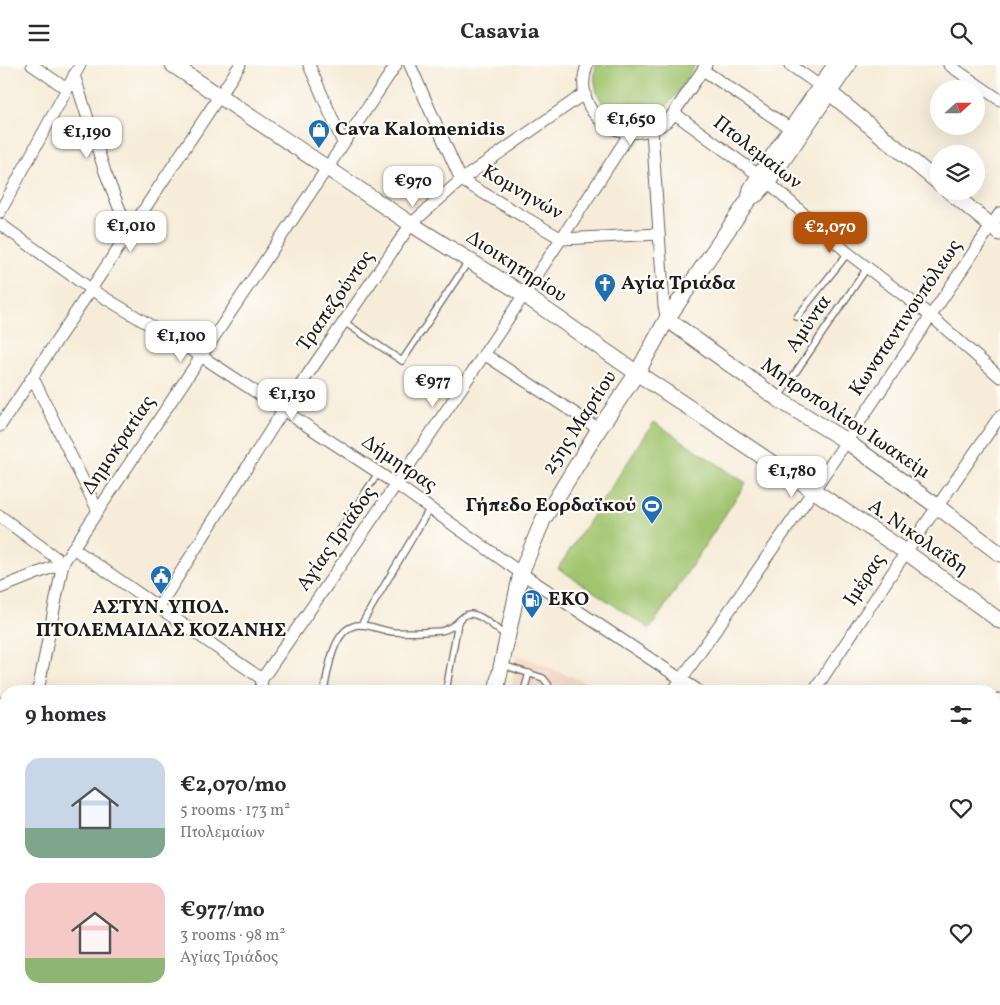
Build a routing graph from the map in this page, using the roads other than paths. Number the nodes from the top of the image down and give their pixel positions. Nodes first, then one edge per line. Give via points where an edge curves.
1 (32, 65) edge
2 (173, 65) edge
3 (240, 65) edge
4 (309, 65) edge
5 (396, 65) edge
6 (410, 65) edge
7 (587, 65) edge
8 (790, 65) edge
9 (835, 65) edge
10 (848, 65) edge
11 (949, 65) edge
12 (704, 67) edge
13 (77, 70) edge
14 (67, 89) junction
15 (825, 89) junction
16 (585, 93) junction
17 (219, 97) junction
18 (1000, 100) edge
19 (674, 113) junction
20 (791, 129) junction
21 (652, 130) junction
22 (630, 133) junction
23 (343, 143) junction
24 (326, 169) junction
25 (930, 176) edge
26 (461, 179) junction
27 (763, 179) junction
28 (960, 200) edge
29 (0, 212) edge
30 (1000, 213) edge
31 (0, 224) edge
32 (411, 225) junction
33 (996, 229) edge
34 (129, 233) junction
35 (659, 233) junction
36 (562, 239) junction
37 (848, 253) junction
38 (470, 261) junction
39 (867, 268) junction
40 (92, 290) junction
41 (524, 293) junction
42 (930, 316) junction
43 (797, 317) dead end
44 (667, 319) junction
45 (344, 322) junction
46 (484, 354) junction
47 (201, 357) junction
48 (637, 373) junction
49 (1000, 377) edge
50 (33, 378) junction
51 (778, 399) junction
52 (284, 409) junction
53 (1000, 416) edge
54 (1, 422) edge
55 (598, 429) junction
56 (846, 441) junction
57 (378, 472) junction
58 (397, 485) junction
59 (813, 491) junction
60 (938, 507) junction
61 (430, 508) junction
62 (98, 511) junction
63 (0, 516) edge
64 (333, 540) dead end
65 (73, 548) junction
66 (906, 552) junction
67 (1000, 555) edge
68 (63, 563) junction
69 (521, 573) junction
70 (0, 588) edge
71 (158, 608) junction
72 (1000, 621) edge
73 (458, 622) junction
74 (361, 625) junction
75 (507, 637) junction
76 (501, 665) junction
77 (529, 673) junction
78 (262, 679) junction
79 (681, 679) junction
80 (39, 685) edge
81 (262, 685) edge
82 (325, 685) edge
83 (447, 685) edge
84 (497, 685) edge
85 (526, 685) edge
86 (548, 685) edge
87 (677, 685) edge
88 (690, 685) edge
89 (818, 685) edge

1 - 14 street
2 - 17 street, Διοικητηρίου
3 - 17 street
4 - 23 street
5 - 23 street, Δημοκρατίας
6 - 26 street, Κομνηνών
7 - 16 street
8 - 15 street
9 - 15 street, 25ης Μαρτίου
10 - 15 street, 25ης Μαρτίου
11 - 18 street
12 - 19 street
12 - 20 street
13 - 14 street
13 - 34 street via 105,172
14 - 29 street
15 - 20 street, 25ης Μαρτίου
15 - 25 street
15 - 27 street, 25ης Μαρτίου
16 - 22 street via 590,108 601,121 615,130
16 - 26 street, Τραπεζούντος
17 - 24 street, Διοικητηρίου
17 - 34 street
19 - 21 street
19 - 27 street, Πτολεμαίων
20 - 27 street, 25ης Μαρτίου
21 - 22 street
21 - 35 street
22 - 36 street, Αγίας Τριάδος
23 - 24 street, Δημοκρατίας
24 - 32 street, Διοικητηρίου
24 - 47 street, Δημοκρατίας
26 - 32 street, Τραπεζούντος
26 - 36 street, Κομνηνών
27 - 37 street, Πτολεμαίων
27 - 44 street, 25ης Μαρτίου via 751,189 749,199
28 - 33 street
30 - 33 street, Κωνσταντινουπόλεως
31 - 40 street, Δήμητρας
32 - 38 street, Διοικητηρίου
32 - 45 street, Τραπεζούντος
33 - 42 street, Κωνσταντινουπόλεως
34 - 40 street
35 - 36 street, Κομνηνών
35 - 44 street
36 - 41 street, Αγίας Τριάδος
37 - 39 street, Πτολεμαίων
37 - 43 lane
38 - 41 street, Διοικητηρίου
38 - 45 lane via 402,361
39 - 42 street, Πτολεμαίων
39 - 51 lane, Αμύντα
40 - 47 street, Δήμητρας
40 - 50 street
41 - 46 street, Αγίας Τριάδος
41 - 48 street, Διοικητηρίου
42 - 49 street, Πτολεμαίων
42 - 56 street, Κωνσταντινουπόλεως
44 - 48 street, 25ης Μαρτίου
44 - 51 street, Μητροπολίτου Ιωακείμ
45 - 52 street, Τραπεζούντος
46 - 55 street
46 - 58 street, Αγίας Τριάδος
47 - 52 street, Δήμητρας
47 - 62 street, Δημοκρατίας
48 - 55 street, 25ης Μαρτίου
48 - 59 street, Α. Νικολαΐδη
50 - 54 street
50 - 62 street
51 - 56 street, Μητροπολίτου Ιωακείμ
52 - 57 street, Δήμητρας
52 - 71 street, Τραπεζούντος
53 - 60 street, Ιμέρας
55 - 69 street, 25ης Μαρτίου via 543,520
56 - 59 street, Κωνσταντινουπόλεως
56 - 60 street, Μητροπολίτου Ιωακείμ
57 - 58 street, Δήμητρας
57 - 64 lane
58 - 61 street, Δήμητρας
58 - 78 street, Αγίας Τριάδος
59 - 66 street, Α. Νικολαΐδη
59 - 79 street, Κωνσταντινουπόλεως
60 - 66 street, Ιμέρας
60 - 67 street, Μητροπολίτου Ιωακείμ
61 - 69 street, Δήμητρας
61 - 74 lane
62 - 65 street, Δημοκρατίας
63 - 68 street
65 - 68 street, Δημοκρατίας
65 - 71 street
66 - 72 street, Α. Νικολαΐδη
66 - 89 street, Ιμέρας
68 - 70 street
68 - 80 street, Δημοκρατίας
69 - 75 street, 25ης Μαρτίου
69 - 79 street, Δήμητρας
71 - 78 street
73 - 74 lane via 441,631 394,632
73 - 75 lane via 467,614 474,613
73 - 83 lane
74 - 82 lane via 350,626 341,633
75 - 76 street, 25ης Μαρτίου
76 - 77 lane
76 - 84 street, 25ης Μαρτίου
77 - 85 lane
77 - 86 lane via 545,679
78 - 81 street
79 - 87 street, Κωνσταντινουπόλεως
79 - 88 street, Δήμητρας

